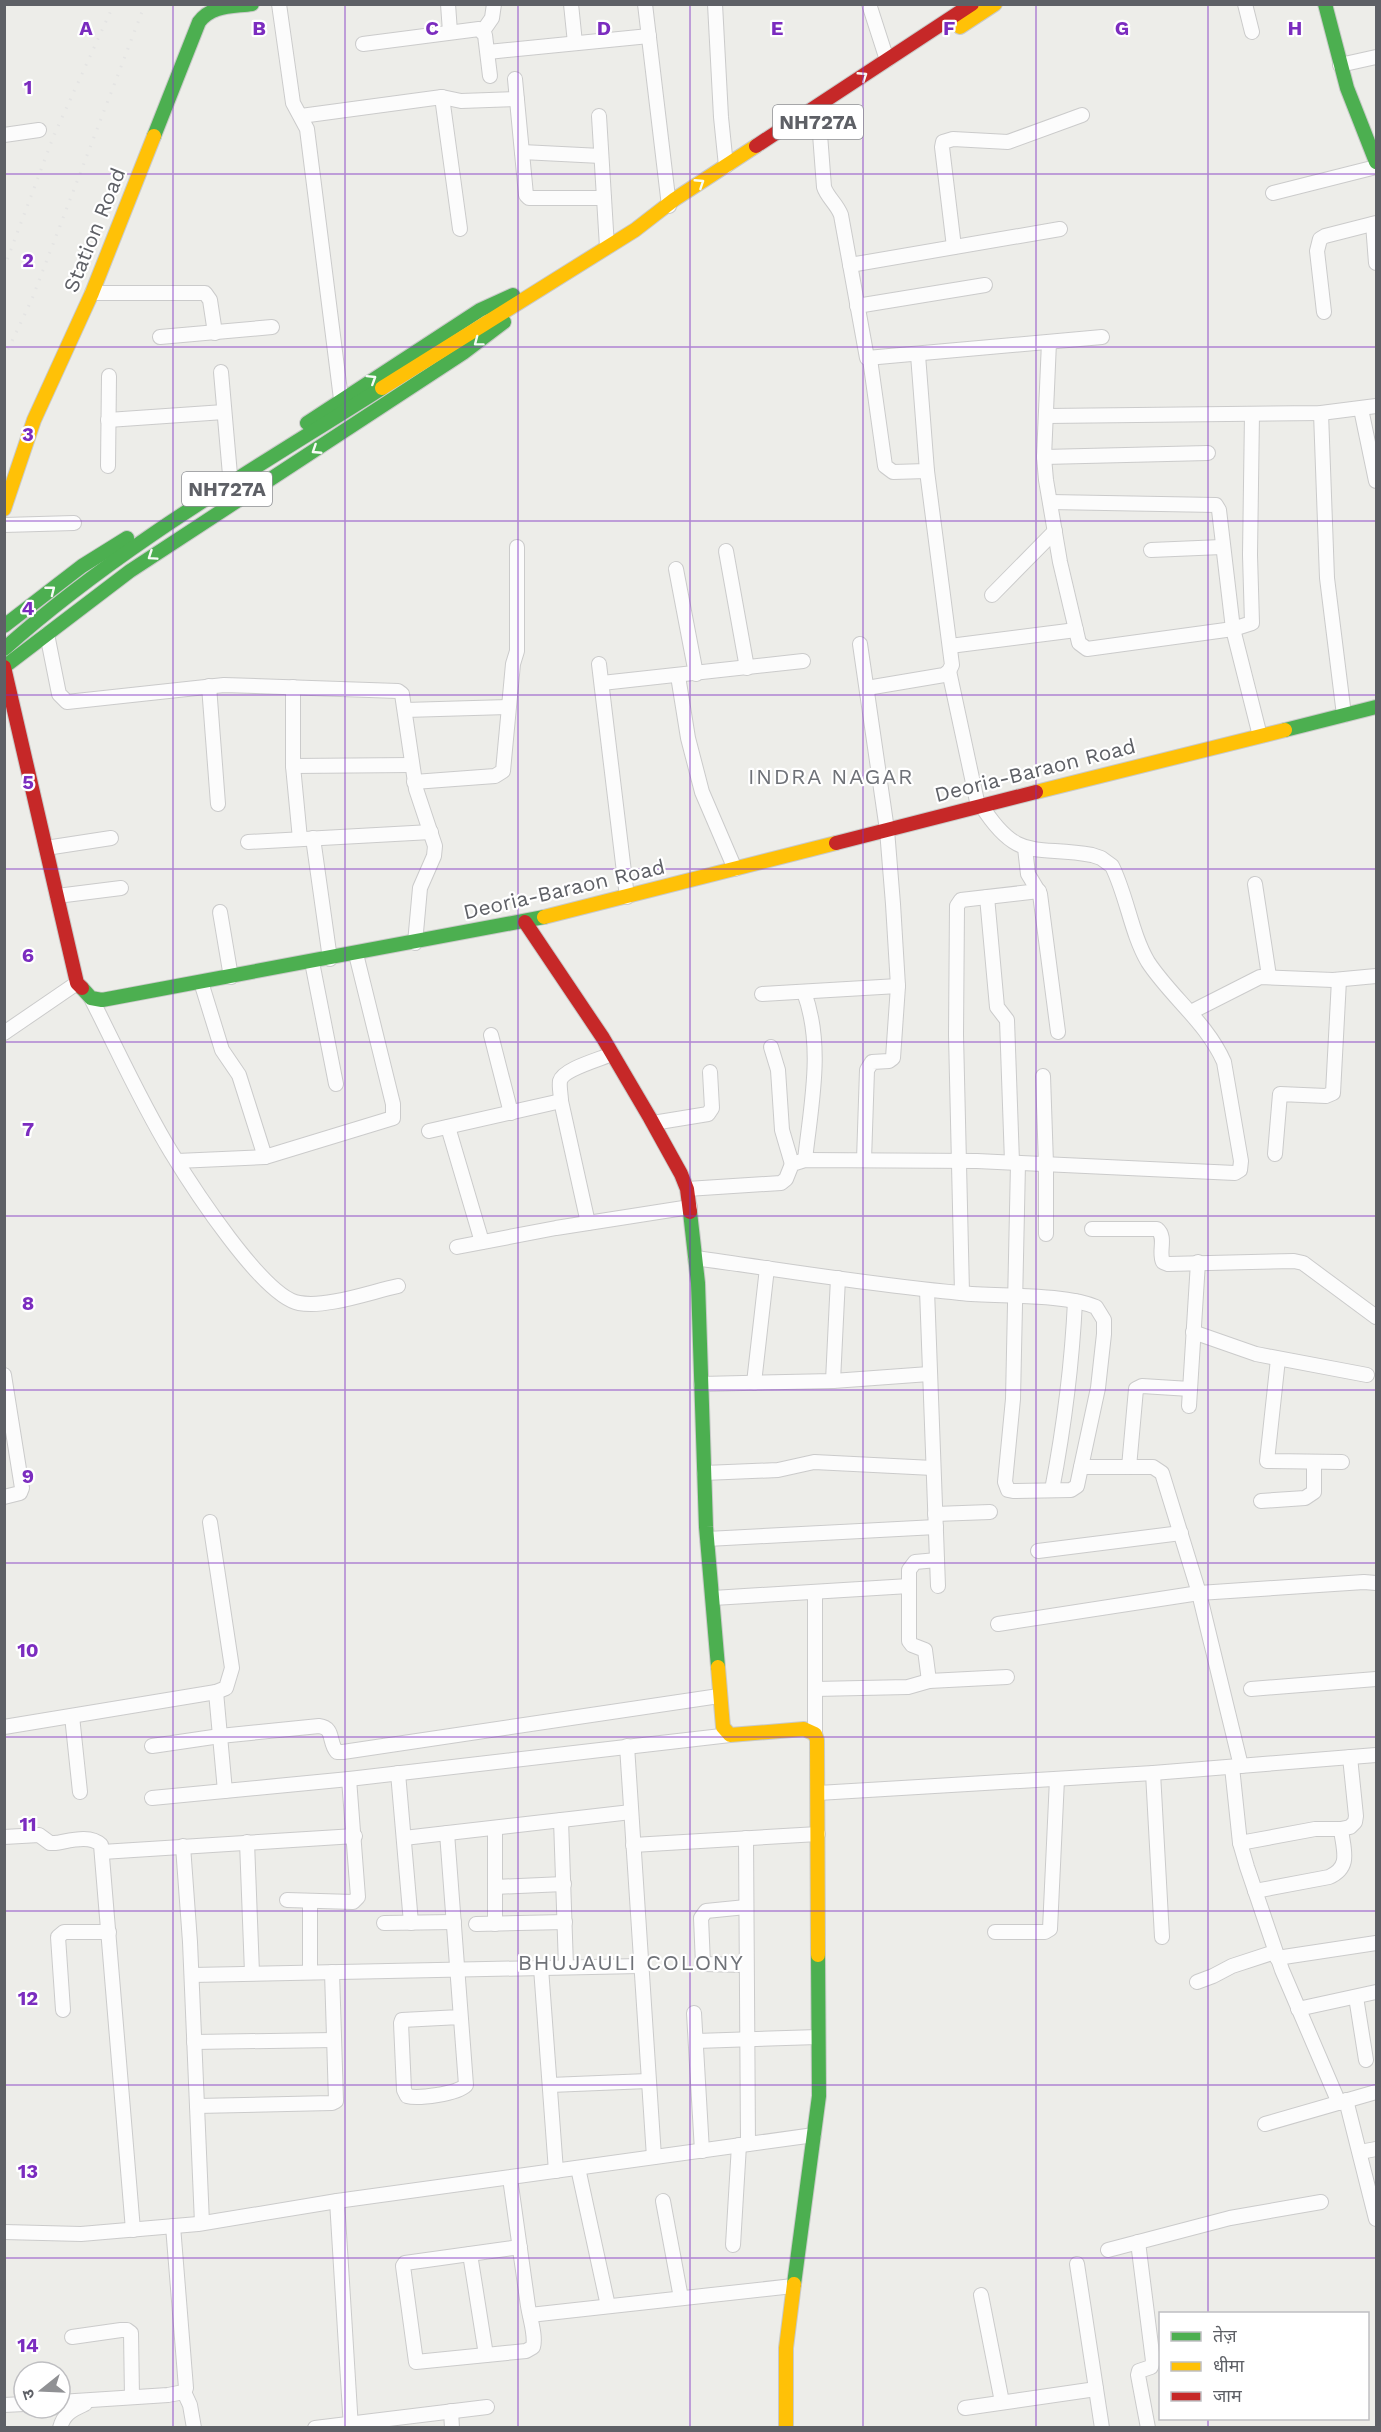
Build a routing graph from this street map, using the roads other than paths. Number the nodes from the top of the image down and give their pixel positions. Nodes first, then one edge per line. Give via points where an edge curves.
1 (252, 4) edge
2 (279, 4) edge
3 (448, 4) edge
4 (494, 4) edge
5 (572, 4) edge
6 (645, 4) edge
7 (715, 4) edge
8 (869, 4) edge
9 (972, 4) edge
10 (995, 4) edge
11 (1245, 4) edge
12 (1325, 4) edge
13 (483, 31) junction
14 (450, 32) junction
15 (1252, 32) dead end
16 (649, 36) junction
17 (574, 43) junction
18 (363, 44) dead end
19 (488, 52) junction
20 (1377, 57) edge
21 (887, 60) junction
22 (1340, 65) junction
23 (490, 76) dead end
24 (515, 79) dead end
25 (873, 86) dead end
26 (442, 97) junction
27 (517, 99) junction
28 (846, 104) dead end
29 (1083, 115) dead end
30 (301, 116) junction
31 (599, 116) dead end
32 (819, 121) junction
33 (39, 130) dead end
34 (4, 135) edge
35 (522, 152) junction
36 (601, 156) junction
37 (1377, 162) edge
38 (726, 166) junction
39 (1377, 167) edge
40 (1273, 193) dead end
41 (604, 198) junction
42 (670, 209) junction
43 (1375, 223) edge
44 (460, 229) dead end
45 (1059, 229) dead end
46 (607, 247) junction
47 (954, 247) junction
48 (1377, 263) edge
49 (850, 265) junction
50 (985, 285) dead end
51 (537, 290) junction
52 (92, 293) junction
53 (857, 306) junction
54 (1324, 312) dead end
55 (272, 327) dead end
56 (215, 333) junction
57 (1102, 337) dead end
58 (160, 338) dead end
59 (1050, 342) junction
60 (918, 355) junction
61 (870, 359) junction
62 (221, 372) dead end
63 (109, 376) dead end
64 (340, 399) junction
65 (1377, 406) edge
66 (1361, 409) junction
67 (224, 412) junction
68 (1321, 413) junction
69 (1252, 414) junction
70 (1047, 416) junction
71 (108, 420) junction
72 (1208, 453) dead end
73 (1044, 458) junction
74 (108, 466) dead end
75 (927, 471) junction
76 (230, 475) junction
77 (1377, 481) edge
78 (1050, 502) junction
79 (4, 509) edge
80 (74, 523) dead end
81 (4, 525) edge
82 (1055, 531) junction
83 (517, 547) dead end
84 (1222, 547) junction
85 (1151, 550) dead end
86 (726, 551) dead end
87 (676, 569) dead end
88 (992, 595) dead end
89 (4, 626) edge
90 (1233, 628) junction
91 (1076, 630) junction
92 (47, 634) junction
93 (860, 644) dead end
94 (950, 646) junction
95 (4, 649) edge
96 (803, 661) dead end
97 (599, 664) dead end
98 (4, 667) edge
99 (747, 668) junction
100 (950, 672) junction
101 (696, 674) junction
102 (678, 676) junction
103 (602, 684) junction
104 (209, 686) junction
105 (293, 687) junction
106 (867, 688) junction
107 (508, 707) junction
108 (1377, 707) edge
109 (405, 710) junction
110 (1344, 715) junction
111 (1260, 736) junction
112 (412, 765) junction
113 (293, 766) junction
114 (414, 782) junction
115 (218, 804) dead end
116 (980, 805) junction
117 (887, 830) junction
118 (431, 832) junction
119 (111, 838) dead end
120 (307, 839) junction
121 (248, 842) dead end
122 (46, 848) junction
123 (1025, 848) junction
124 (735, 869) junction
125 (1255, 884) dead end
126 (121, 888) dead end
127 (1039, 891) junction
128 (57, 896) junction
129 (627, 897) junction
130 (987, 897) junction
131 (220, 912) dead end
132 (525, 922) junction
133 (415, 944) junction
134 (356, 954) junction
135 (330, 959) junction
136 (312, 962) junction
137 (1269, 976) junction
138 (1377, 976) edge
139 (231, 977) junction
140 (1339, 980) junction
141 (201, 982) junction
142 (77, 983) junction
143 (898, 986) junction
144 (804, 992) junction
145 (762, 994) dead end
146 (91, 998) junction
147 (1191, 1012) junction
148 (1058, 1032) dead end
149 (4, 1033) edge
150 (491, 1035) dead end
151 (771, 1047) dead end
152 (612, 1054) junction
153 (710, 1072) dead end
154 (1042, 1076) dead end
155 (336, 1084) dead end
156 (561, 1101) junction
157 (511, 1113) junction
158 (653, 1123) junction
159 (448, 1127) junction
160 (429, 1131) dead end
161 (1275, 1154) dead end
162 (265, 1157) junction
163 (864, 1160) junction
164 (177, 1161) junction
165 (959, 1161) junction
166 (799, 1162) junction
167 (1015, 1163) junction
168 (1046, 1164) junction
169 (687, 1189) junction
170 (690, 1207) junction
171 (588, 1223) junction
172 (1092, 1229) dead end
173 (1046, 1234) dead end
174 (482, 1242) junction
175 (457, 1247) dead end
176 (695, 1258) junction
177 (1198, 1262) junction
178 (767, 1268) junction
179 (838, 1278) junction
180 (398, 1286) dead end
181 (927, 1290) junction
182 (962, 1293) junction
183 (1016, 1297) junction
184 (1075, 1301) junction
185 (1377, 1317) edge
186 (1193, 1332) junction
187 (1278, 1359) junction
188 (929, 1374) junction
189 (4, 1375) edge
190 (1367, 1375) dead end
191 (833, 1380) junction
192 (754, 1383) junction
193 (701, 1384) junction
194 (1190, 1389) junction
195 (1189, 1406) dead end
196 (1314, 1462) junction
197 (1342, 1462) dead end
198 (1081, 1467) junction
199 (1129, 1467) junction
200 (933, 1468) junction
201 (704, 1473) junction
202 (1052, 1490) junction
203 (4, 1497) edge
204 (1261, 1501) dead end
205 (990, 1512) dead end
206 (935, 1521) junction
207 (210, 1522) dead end
208 (1181, 1533) junction
209 (707, 1539) junction
210 (1038, 1551) dead end
211 (937, 1560) junction
212 (1377, 1584) edge
213 (909, 1586) junction
214 (938, 1586) dead end
215 (815, 1593) junction
216 (1199, 1593) junction
217 (713, 1598) junction
218 (998, 1624) dead end
219 (1007, 1677) dead end
220 (1377, 1679) edge
221 (929, 1681) junction
222 (815, 1689) junction
223 (1251, 1689) dead end
224 (216, 1692) junction
225 (719, 1696) junction
226 (72, 1716) junction
227 (4, 1727) edge
228 (815, 1734) junction
229 (730, 1735) junction
230 (220, 1736) junction
231 (152, 1746) dead end
232 (627, 1746) junction
233 (1377, 1755) edge
234 (1350, 1757) junction
235 (1237, 1767) junction
236 (398, 1773) junction
237 (1154, 1773) junction
238 (348, 1779) junction
239 (1057, 1779) junction
240 (225, 1791) junction
241 (80, 1792) dead end
242 (818, 1793) junction
243 (152, 1798) dead end
244 (631, 1812) junction
245 (561, 1820) junction
246 (495, 1828) junction
247 (1341, 1828) junction
248 (447, 1833) junction
249 (818, 1834) junction
250 (355, 1836) junction
251 (4, 1837) edge
252 (404, 1838) junction
253 (746, 1838) junction
254 (247, 1842) junction
255 (1240, 1843) junction
256 (633, 1845) junction
257 (183, 1846) junction
258 (102, 1852) junction
259 (564, 1884) junction
260 (495, 1887) junction
261 (1255, 1891) junction
262 (287, 1900) dead end
263 (310, 1900) junction
264 (746, 1907) junction
265 (454, 1922) junction
266 (565, 1922) junction
267 (384, 1923) dead end
268 (411, 1923) junction
269 (476, 1924) dead end
270 (495, 1924) junction
271 (109, 1932) junction
272 (995, 1932) dead end
273 (1162, 1937) dead end
274 (1377, 1943) edge
275 (1276, 1955) junction
276 (746, 1965) junction
277 (640, 1966) junction
278 (566, 1967) junction
279 (541, 1968) junction
280 (457, 1969) junction
281 (310, 1972) junction
282 (332, 1972) junction
283 (252, 1973) junction
284 (192, 1974) junction
285 (1197, 1982) dead end
286 (1377, 1992) edge
287 (1356, 1996) junction
288 (1298, 2009) junction
289 (63, 2010) dead end
290 (694, 2013) dead end
291 (460, 2017) junction
292 (818, 2037) junction
293 (746, 2039) junction
294 (334, 2040) junction
295 (696, 2041) junction
296 (194, 2042) junction
297 (1366, 2060) dead end
298 (648, 2081) junction
299 (550, 2085) junction
300 (1377, 2092) edge
301 (1342, 2102) junction
302 (197, 2106) junction
303 (1265, 2124) dead end
304 (814, 2135) junction
305 (744, 2145) junction
306 (1377, 2149) edge
307 (702, 2151) junction
308 (1360, 2152) junction
309 (654, 2157) junction
310 (578, 2168) junction
311 (556, 2171) junction
312 (510, 2178) junction
313 (337, 2201) junction
314 (663, 2201) dead end
315 (1321, 2202) dead end
316 (1376, 2211) edge
317 (202, 2223) junction
318 (173, 2226) junction
319 (133, 2230) junction
320 (4, 2232) edge
321 (1138, 2242) junction
322 (733, 2245) dead end
323 (520, 2247) junction
324 (1108, 2250) dead end
325 (470, 2254) junction
326 (1077, 2264) dead end
327 (793, 2286) junction
328 (981, 2295) dead end
329 (681, 2298) junction
330 (608, 2306) junction
331 (530, 2315) junction
332 (72, 2337) dead end
333 (486, 2355) junction
334 (1096, 2388) junction
335 (184, 2392) junction
336 (132, 2397) junction
337 (93, 2400) junction
338 (72, 2401) edge
339 (1002, 2402) junction
340 (487, 2407) dead end
341 (965, 2408) dead end
342 (451, 2411) junction
343 (351, 2425) edge
344 (60, 2427) edge
345 (194, 2427) edge
346 (315, 2427) edge
347 (452, 2427) edge
348 (786, 2427) edge
349 (1102, 2427) edge
350 (1148, 2427) edge

1 - 52 main road, Station Road via 209,11 199,21
2 - 30 street via 293,103
3 - 14 street
4 - 13 street via 492,18
5 - 17 street
6 - 16 street
7 - 38 street
8 - 21 street
9 - 21 main road, NH727A
10 - 25 main road, NH727A
11 - 15 street
12 - 22 main road
13 - 14 street
13 - 19 street
14 - 18 street
16 - 17 street
16 - 42 street
17 - 19 street
19 - 23 street
20 - 22 street
38 -> 21 main road, NH727A
22 - 37 main road
24 - 27 street
26 - 27 street via 461,101
26 - 30 street
26 - 44 street
27 - 35 street
28 - 32 main road, NH727A
29 - 47 street via 1008,142 943,142
30 - 64 street via 307,129
31 - 36 street
32 - 42 main road, NH727A
32 - 49 street via 824,187 839,208
33 - 34 street
35 - 36 street
35 - 41 street via 527,196
36 - 41 street
42 -> 38 main road, NH727A
39 - 40 street
41 - 46 street
42 - 46 main road, NH727A
43 - 48 street
43 - 54 street via 1320,239 1317,251
45 - 47 street
46 - 51 main road, NH727A
47 - 49 street
49 - 53 street
50 - 53 street
64 -> 51 main road via 480,310 509,296
51 -> 92 main road via 521,308 463,352 130,571
51 - 95 main road, NH727A via 117,558
52 - 56 street via 205,293 210,300
52 - 79 main road, Station Road via 34,420
53 - 61 street via 865,357
55 - 56 street
56 - 58 street
57 - 59 street
59 - 60 street
59 - 70 street
60 - 61 street
60 - 75 street
61 - 75 street via 885,466 893,472
62 - 67 street
63 - 71 street
64 - 76 main road
65 - 66 street
66 - 68 street
66 - 77 street
67 - 71 street
67 - 76 street
68 - 69 street
68 - 110 street via 1327,578
69 - 70 street
69 - 90 street via 1253,619 1250,625
70 - 73 street
71 - 74 street
72 - 73 street
73 - 78 street
75 - 94 street
89 -> 76 main road via 82,566
78 - 82 street
78 - 84 street via 1216,505
80 - 81 street
82 - 88 street
82 - 91 street
83 - 107 street via 517,651
84 - 85 street
84 - 90 street
86 - 99 street
87 - 101 street
90 - 91 street via 1094,649 1082,647
90 - 111 street
91 - 94 street
92 - 98 main road
92 - 104 street via 59,694 67,702
93 - 106 street
94 - 100 street
96 - 99 street
97 - 103 street
98 - 122 main road
99 - 101 street
100 - 106 street
100 - 116 street
101 - 102 street
102 - 103 street
102 - 124 street via 702,792
103 - 129 street
104 - 105 street
104 - 115 street
105 - 109 street via 398,691 402,693
105 - 113 street
106 - 117 street
107 - 109 street
107 - 114 street via 505,765 499,775
108 - 110 main road, Deoria-Baraon Road
109 - 112 street
110 - 111 main road, Deoria-Baraon Road
111 - 116 main road, Deoria-Baraon Road
112 - 113 street
112 - 114 street
113 - 120 street
114 - 118 street
116 - 117 main road, Deoria-Baraon Road
116 - 123 street via 1005,837
117 - 124 main road, Deoria-Baraon Road
117 - 143 street
118 - 120 street
118 - 133 street via 434,856 420,888
119 - 122 street
120 - 121 street
120 - 135 street
122 - 128 main road
123 - 127 street via 1028,874
123 - 147 street via 1092,855 1112,866 1148,962
124 - 129 main road, Deoria-Baraon Road
125 - 137 street
126 - 128 street
127 - 130 street
127 - 148 street
128 - 142 main road
129 - 132 main road, Deoria-Baraon Road
130 - 165 street via 961,900 957,906
130 - 167 street via 997,1007 1007,1020
131 - 139 street
132 - 133 main road, Deoria-Baraon Road
132 - 152 main road
133 - 134 main road, Deoria-Baraon Road
134 - 135 main road, Deoria-Baraon Road
134 - 162 street via 393,1104 393,1118
135 - 136 main road, Deoria-Baraon Road
136 - 139 main road, Deoria-Baraon Road
136 - 155 street
137 - 140 street
137 - 147 street via 1257,978
138 - 140 street
139 - 141 main road, Deoria-Baraon Road
140 - 161 street via 1333,1093 1280,1094
141 - 146 main road, Deoria-Baraon Road via 102,1000
141 - 162 street via 222,1050 239,1075
142 - 146 main road
142 - 149 street
143 - 144 street
143 - 163 street via 894,1058 872,1062 867,1070
144 - 145 street
144 - 166 street via 812,1013 816,1049
146 - 164 street
147 - 168 street via 1224,1062 1241,1161 1238,1172
150 - 157 street
151 - 166 street via 778,1070 782,1130
152 - 156 street via 564,1075 560,1083
152 - 158 main road
153 - 158 street via 712,1108 708,1114
154 - 168 street
156 - 157 street
156 - 171 street
157 - 159 street
158 - 169 main road
159 - 160 street
159 - 174 street
162 - 164 street
163 - 165 street
163 - 166 street
164 - 180 street via 259,1275 288,1299 313,1304
165 - 167 street
165 - 182 street
166 - 169 street via 781,1183
167 - 168 street
167 - 183 street
168 - 173 street
169 - 170 main road
170 - 171 street
170 - 176 main road
171 - 174 street
172 - 177 street via 1157,1229 1162,1236 1163,1262
174 - 175 street
176 - 178 street
176 - 193 main road
177 - 185 street via 1303,1263
177 - 186 street
178 - 179 street
178 - 192 street
179 - 181 street
179 - 191 street
181 - 182 street
181 - 188 street
182 - 183 street
183 - 184 street
183 - 202 street via 1005,1482 1008,1490 1013,1491
184 - 198 street via 1096,1307 1104,1326 1098,1388
184 - 202 street via 1072,1365
186 - 187 street
186 - 194 street
187 - 190 street
187 - 196 street via 1267,1459
188 - 191 street
188 - 200 street
189 - 203 street via 22,1488 20,1493
191 - 192 street
192 - 193 street
193 - 201 main road
194 - 195 street
194 - 199 street via 1136,1389
196 - 197 street
196 - 204 street via 1311,1496
198 - 199 street
198 - 202 street via 1077,1486
199 - 208 street via 1160,1470
200 - 201 street via 814,1462 777,1470
200 - 206 street
201 - 209 main road
205 - 206 street
206 - 209 street
206 - 211 street
207 - 224 street via 232,1668 226,1688
208 - 210 street
208 - 216 street
209 - 217 main road
211 - 213 street via 911,1565
211 - 214 street
212 - 216 street
213 - 215 street
213 - 221 street via 909,1641 925,1650
215 - 217 street
215 - 222 street
216 - 218 street
216 - 235 street
217 - 225 main road
219 - 221 street
220 - 223 street
221 - 222 street via 908,1687
222 - 228 street
224 - 226 street
224 - 230 street
225 - 229 main road via 723,1727
225 - 230 street via 343,1752 334,1749 326,1727
226 - 227 street
226 - 241 street
228 - 229 main road via 804,1729
228 - 242 main road
229 - 232 street
230 - 231 street
230 - 240 street
232 - 236 street
232 - 244 street
233 - 234 street
234 - 235 street
234 - 247 street via 1356,1816 1350,1827
235 - 237 street
235 - 255 street
236 - 238 street
236 - 252 street
237 - 239 street
237 - 273 street
238 - 240 street
238 - 250 street
239 - 242 street
239 - 272 street via 1050,1929
240 - 243 street
242 - 249 main road
244 - 245 street
244 - 256 street
245 - 246 street
245 - 259 street
246 - 248 street
246 - 260 street
247 - 255 street
247 - 261 street via 1344,1861 1338,1873
248 - 252 street
248 - 265 street
249 - 253 street
249 - 292 main road
250 - 254 street
250 - 263 street via 356,1900
251 - 258 street via 39,1835 50,1843 90,1839 101,1845
252 - 268 street
253 - 256 street
253 - 264 street
254 - 257 street
254 - 283 street
255 - 261 street
256 - 277 street
257 - 258 street
257 - 284 street
258 - 271 street
259 - 260 street
259 - 266 street
260 - 270 street
261 - 275 street
262 - 263 street
263 - 281 street
264 - 276 street
264 - 276 street via 706,1911 701,1918 704,1964
265 - 268 street
265 - 280 street
266 - 270 street
266 - 278 street
267 - 268 street
269 - 270 street
271 - 289 street via 64,1932 58,1937
271 - 319 street
274 - 275 street
275 - 285 street via 1232,1966
275 - 288 street
276 - 293 street
277 - 278 street
277 - 298 street
278 - 279 street
279 - 280 street
279 - 299 street
280 - 282 street
280 - 291 street
281 - 282 street
281 - 283 street
282 - 294 street
283 - 284 street
284 - 296 street
286 - 287 street
287 - 288 street
287 - 297 street
288 - 301 street
290 - 295 street
291 - 291 street via 402,2020 407,2096 459,2091 466,2085
292 - 293 street
292 - 304 main road via 819,2096
293 - 295 street
293 - 305 street
294 - 296 street
294 - 302 street via 337,2095 332,2103
295 - 307 street
296 - 302 street
298 - 299 street
298 - 309 street
299 - 311 street
300 - 301 street
301 - 303 street
301 - 308 street
302 - 317 street
304 - 305 street
304 - 327 main road
305 - 307 street
305 - 322 street
306 - 308 street
307 - 309 street
308 - 316 street
309 - 310 street
310 - 311 street
310 - 330 street
311 - 312 street
312 - 313 street
312 - 323 street
313 - 317 street
313 - 343 street
314 - 329 street
315 - 321 street via 1230,2217
317 - 318 street
318 - 319 street
318 - 335 street
319 - 320 street via 81,2234
321 - 324 street
321 - 350 street via 1153,2361 1151,2367 1138,2375
323 - 325 street
323 - 331 street
325 - 333 street
325 - 333 street via 403,2266 414,2354 416,2362 422,2363
326 - 334 street
327 - 329 street
327 - 348 main road via 786,2348
328 - 339 street
329 - 330 street
330 - 331 street
331 - 333 street via 534,2343 530,2351
332 - 336 street via 121,2330 131,2333
334 - 339 street
334 - 349 street
335 - 336 street
335 - 345 street
336 - 337 street
337 - 338 street
337 - 344 street via 69,2411
339 - 341 street
340 - 342 street
342 - 343 street
342 - 347 street
343 - 346 street

